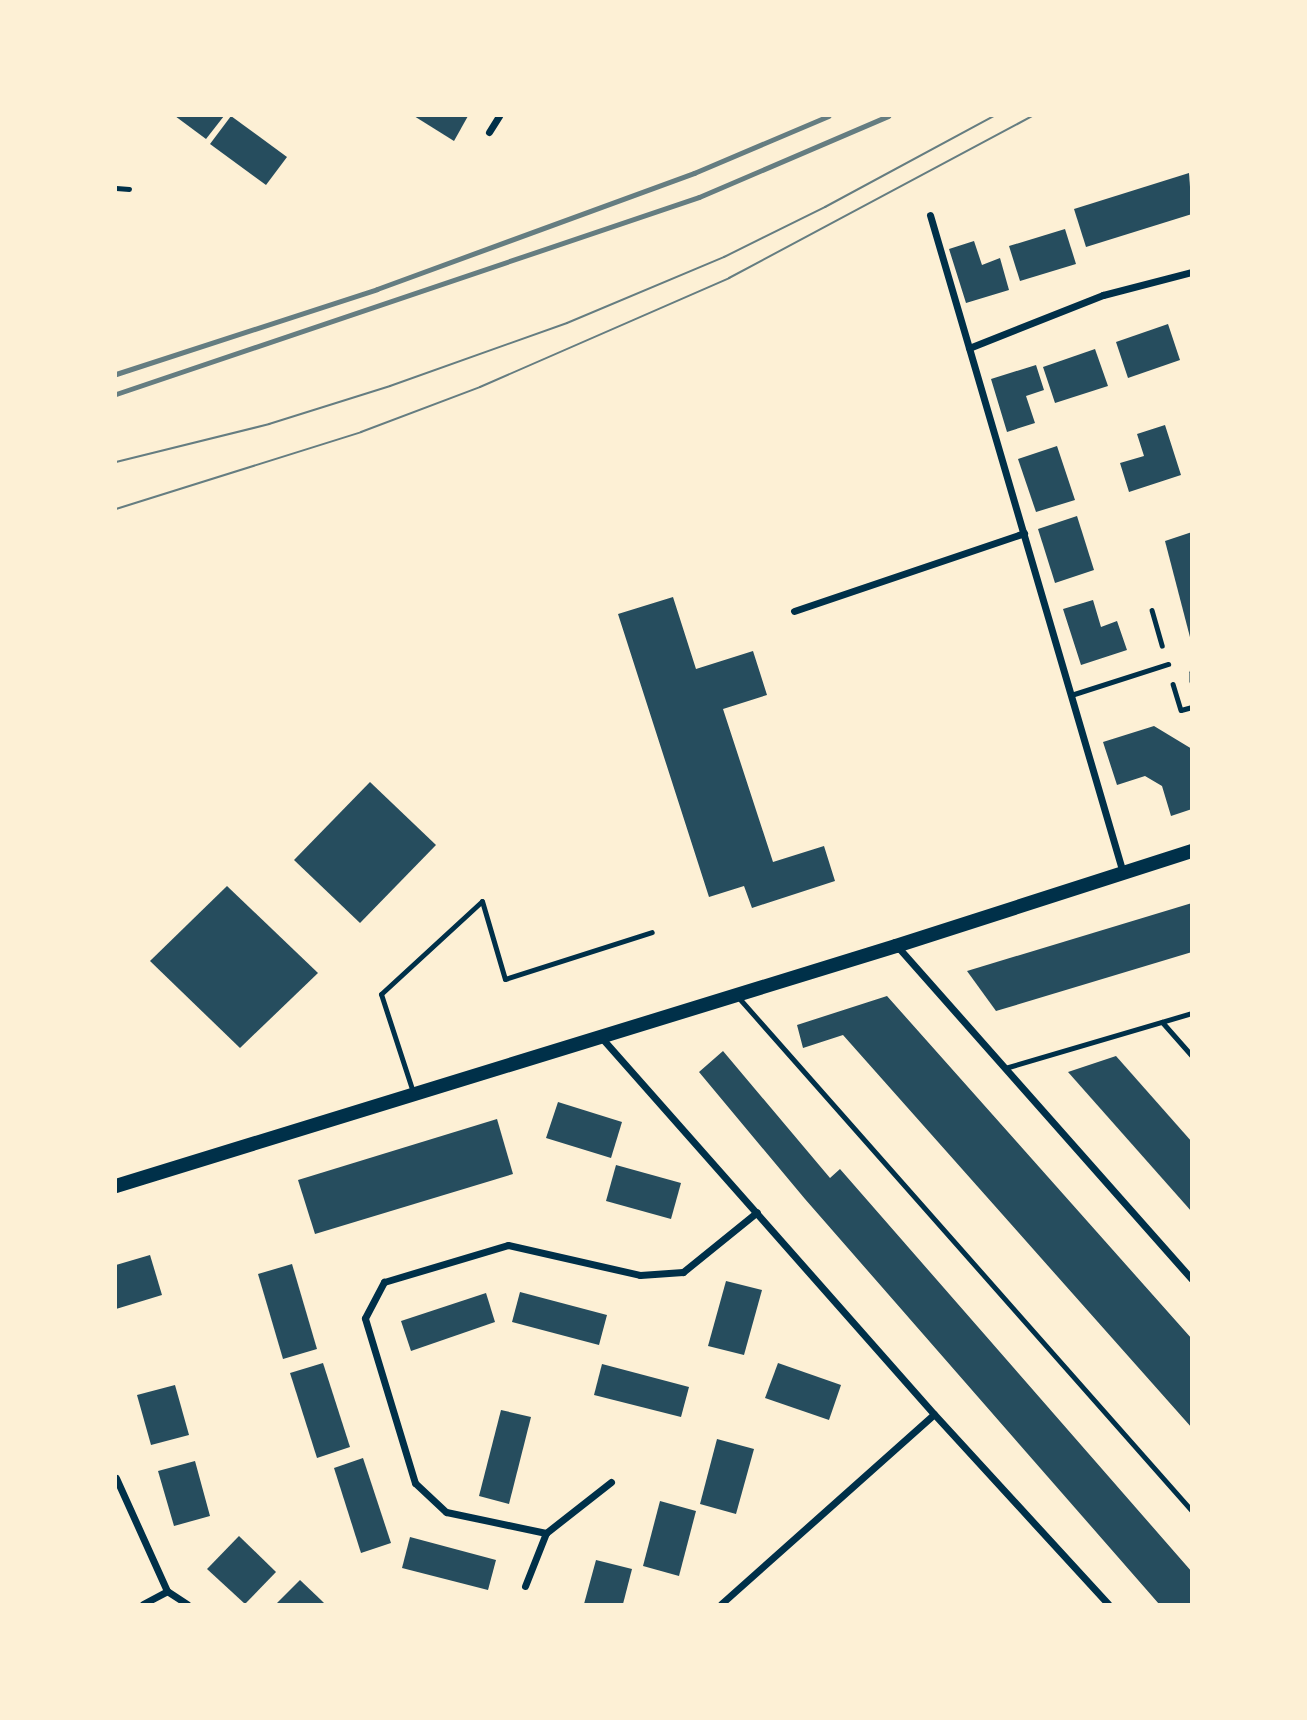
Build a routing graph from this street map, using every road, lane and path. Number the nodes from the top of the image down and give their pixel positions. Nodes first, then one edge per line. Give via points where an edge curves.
1 (499, 116) edge
2 (489, 132) dead end
3 (116, 188) edge
4 (129, 189) dead end
5 (930, 215) dead end
6 (1192, 272) edge
7 (969, 348) junction
8 (1024, 533) junction
9 (794, 611) dead end
10 (1168, 664) dead end
11 (1192, 672) edge
12 (1192, 681) edge
13 (1071, 695) junction
14 (1192, 851) edge
15 (1123, 873) junction
16 (652, 932) dead end
17 (896, 946) junction
18 (736, 995) junction
19 (1192, 1013) edge
20 (1162, 1022) junction
21 (600, 1036) junction
22 (1192, 1056) edge
23 (1005, 1068) junction
24 (413, 1092) junction
25 (116, 1186) edge
26 (757, 1212) junction
27 (1192, 1279) edge
28 (934, 1414) junction
29 (116, 1478) edge
30 (611, 1482) dead end
31 (1192, 1511) edge
32 (545, 1533) junction
33 (525, 1587) dead end
34 (167, 1591) junction
35 (143, 1605) edge
36 (187, 1605) edge
37 (720, 1605) edge
38 (1108, 1605) edge

1 - 2 street
3 - 4 lane
5 - 7 street
6 - 7 street via 1103,295
7 - 8 street
8 - 9 street
8 - 13 street
10 - 13 lane
11 - 12 path
13 - 15 street
14 - 15 main road
15 - 17 main road
16 - 24 lane via 505,979 482,901 381,994
17 - 18 main road
17 - 23 street
18 - 21 main road
18 - 31 lane
19 - 20 lane
20 - 22 lane
20 - 23 lane
21 - 24 main road
21 - 26 street
23 - 27 street
24 - 25 main road
26 - 28 street
26 - 32 street via 683,1272 640,1275 508,1245 384,1282 365,1318 415,1483 446,1512
28 - 37 street
28 - 38 street
29 - 34 street
30 - 32 street
32 - 33 street
34 - 35 street
34 - 36 street

